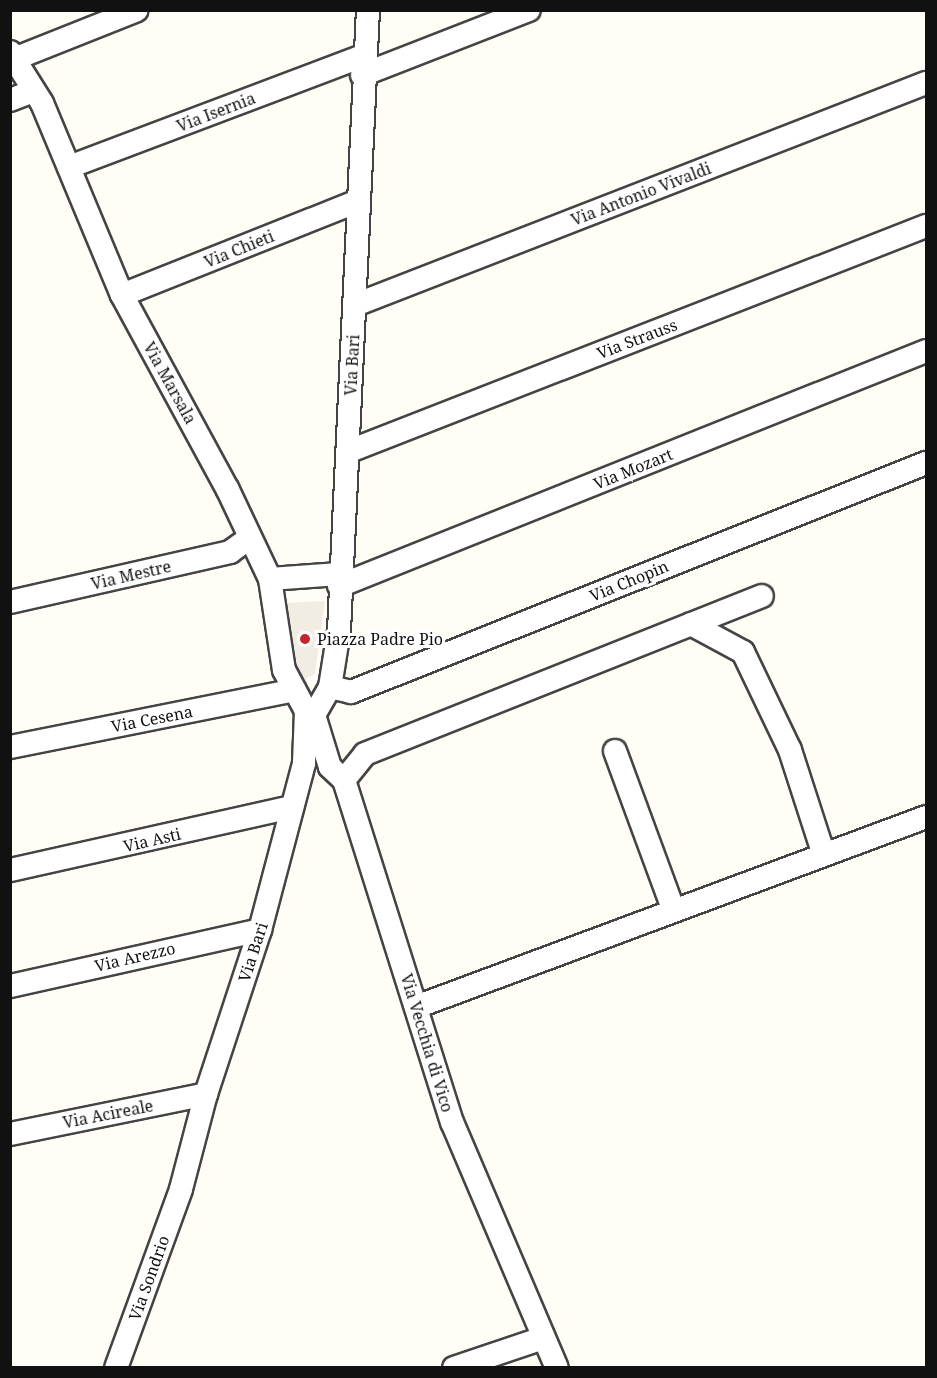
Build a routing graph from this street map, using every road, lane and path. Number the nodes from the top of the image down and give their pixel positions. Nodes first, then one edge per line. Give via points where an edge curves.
1 (137, 10) edge
2 (368, 10) edge
3 (529, 10) edge
4 (12, 55) edge
5 (363, 65) junction
6 (927, 83) edge
7 (33, 91) junction
8 (10, 100) edge
9 (69, 167) junction
10 (356, 202) junction
11 (927, 226) edge
12 (122, 295) junction
13 (356, 305) junction
14 (927, 351) edge
15 (347, 452) junction
16 (927, 463) edge
17 (248, 539) junction
18 (270, 579) junction
19 (339, 580) junction
20 (762, 596) dead end
21 (10, 602) edge
22 (691, 624) junction
23 (330, 687) junction
24 (294, 690) junction
25 (310, 713) junction
26 (10, 747) edge
27 (615, 751) dead end
28 (344, 780) junction
29 (292, 807) junction
30 (927, 817) edge
31 (824, 855) junction
32 (10, 870) edge
33 (674, 909) junction
34 (261, 930) junction
35 (10, 986) edge
36 (416, 1007) junction
37 (206, 1094) junction
38 (10, 1134) edge
39 (181, 1189) joint
40 (543, 1338) junction
41 (116, 1368) edge
42 (454, 1368) edge
43 (557, 1368) edge

1 - 4 street
2 - 5 street, Via Bari
3 - 5 street, Via Isernia
4 - 7 street, Via Marsala
5 - 9 street, Via Isernia
5 - 10 street, Via Bari
6 - 13 street, Via Antonio Vivaldi
7 - 8 street
7 - 9 street, Via Marsala
9 - 12 street, Via Marsala
10 - 12 street, Via Chieti
10 - 13 street, Via Bari
11 - 15 street, Via Strauss
12 - 17 street, Via Marsala via 227,488
13 - 15 street, Via Bari
14 - 19 street, Via Mozart
15 - 19 street, Via Bari
16 - 23 street, Via Chopin via 351,692
17 - 18 street, Via Marsala
17 - 21 street, Via Mestre via 230,552
18 - 19 street, Via Mozart
18 - 24 street, Via Marsala via 275,630
19 - 23 street, Via Bari via 339,631
20 - 22 street
22 - 28 street via 365,754
22 - 31 street via 743,652 790,750
23 - 25 street, Via Bari
24 - 25 street, Via Marsala
24 - 26 street, Via Cesena
25 - 28 street, Via Vecchia di Vico via 330,767
25 - 29 street, Via Bari via 304,763
27 - 33 street
28 - 36 street, Via Vecchia di Vico
29 - 32 street, Via Asti
29 - 34 street, Via Bari
30 - 31 street
31 - 33 street
33 - 36 street
34 - 35 street, Via Arezzo
34 - 37 street, Via Bari
36 - 40 street, Via Vecchia di Vico via 452,1122
37 - 38 street, Via Acireale
37 - 39 street, Via Bari
39 - 41 street, Via Sondrio
40 - 42 street
40 - 43 street, Via Vecchia di Vico

